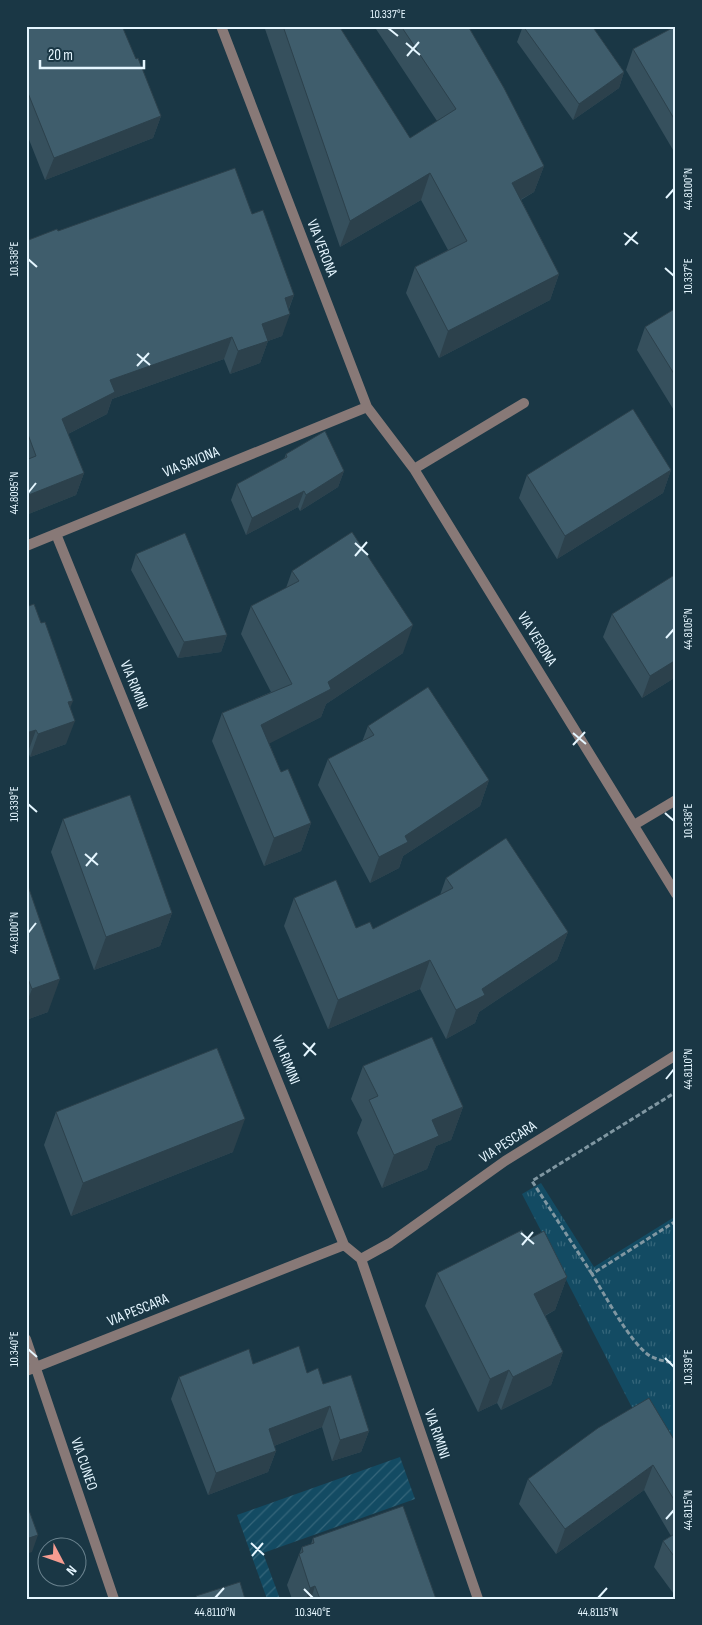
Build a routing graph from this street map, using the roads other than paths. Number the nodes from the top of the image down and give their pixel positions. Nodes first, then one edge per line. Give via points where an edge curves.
1 (221, 26) edge
2 (524, 403) dead end
3 (367, 407) junction
4 (414, 469) junction
5 (56, 534) junction
6 (26, 546) edge
7 (676, 800) edge
8 (634, 826) junction
9 (676, 894) edge
10 (676, 1055) edge
11 (344, 1245) junction
12 (361, 1260) junction
13 (26, 1340) edge
14 (31, 1369) edge
15 (114, 1599) edge
16 (478, 1599) edge

1 - 3 street, VIA VERONA
2 - 4 street
3 - 4 street, VIA VERONA
3 - 5 street, VIA SAVONA
4 - 8 street, VIA VERONA
5 - 6 street, VIA SAVONA
5 - 11 street, VIA RIMINI
7 - 8 street
8 - 9 street, VIA VERONA
10 - 12 street, VIA PESCARA via 505,1161
11 - 12 street, VIA RIMINI
11 - 14 street, VIA PESCARA
12 - 16 street, VIA RIMINI
13 - 14 street, VIA CUNEO
14 - 15 street, VIA CUNEO

